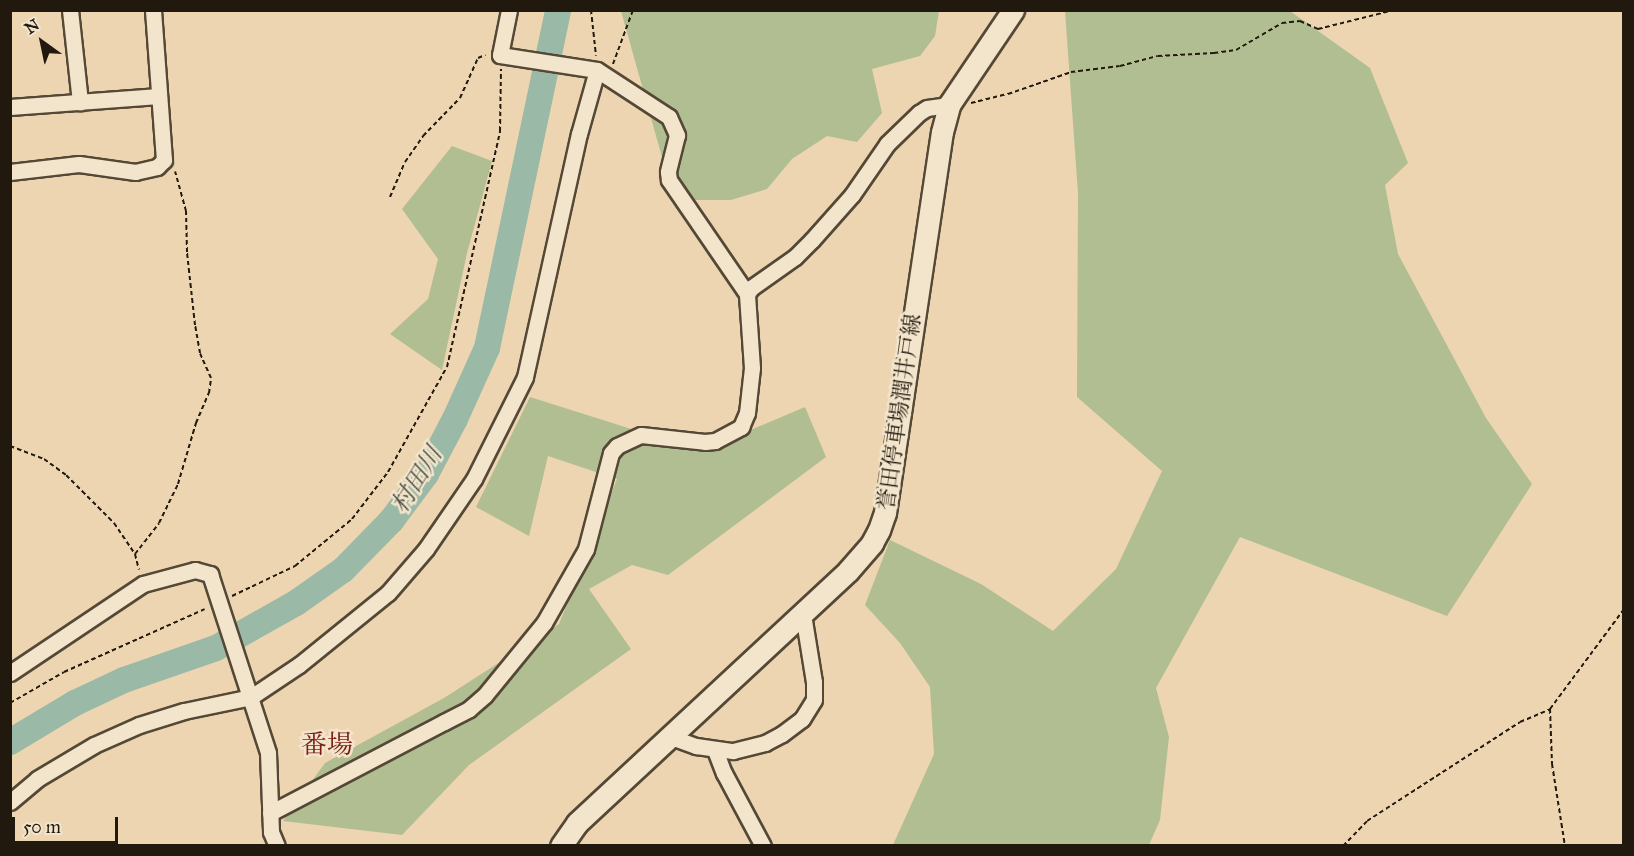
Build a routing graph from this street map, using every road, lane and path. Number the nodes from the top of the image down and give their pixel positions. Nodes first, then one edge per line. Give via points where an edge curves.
1 (70, 10) edge
2 (153, 10) edge
3 (509, 10) edge
4 (591, 10) edge
5 (633, 10) edge
6 (1013, 10) edge
7 (1394, 10) edge
8 (500, 55) junction
9 (604, 73) junction
10 (159, 96) junction
11 (80, 102) junction
12 (950, 105) junction
13 (10, 107) edge
14 (164, 149) junction
15 (10, 172) edge
16 (390, 197) dead end
17 (747, 294) junction
18 (10, 446) edge
19 (135, 554) junction
20 (143, 584) junction
21 (218, 603) junction
22 (1623, 609) edge
23 (803, 614) junction
24 (10, 673) edge
25 (251, 698) junction
26 (10, 703) edge
27 (1550, 709) junction
28 (671, 736) junction
29 (715, 750) junction
30 (10, 802) edge
31 (270, 813) junction
32 (277, 846) edge
33 (561, 846) edge
34 (763, 846) edge
35 (1343, 846) edge
36 (1565, 846) edge

1 - 11 street
2 - 10 street
3 - 8 street
4 - 9 path
5 - 9 path
6 - 12 main road, 誉田停車場潤井戸線
7 - 12 path via 1318,29 1300,21 1282,23 1236,50 1158,56 1071,72 986,101
8 - 9 street
8 - 16 path via 478,58 460,98 423,136 405,162
8 - 21 path via 500,131 447,367 388,472 352,519 296,566
9 - 17 street via 669,117 677,129 669,180
9 - 25 street via 579,134 525,377 474,479 426,549 388,592 299,665
10 - 11 street
10 - 14 street
11 - 13 street
12 - 17 street via 927,108 920,113 887,144 852,195 812,240
12 - 23 main road, 誉田停車場潤井戸線 via 932,186 885,513 872,543
14 - 15 street via 164,160 157,167 135,172 79,164
14 - 19 path via 172,162 186,211 186,252 195,325 200,353 211,378 178,484 159,523
17 - 31 street via 752,368 747,412 741,426 715,441 641,435 617,446 611,453 586,549 544,623 485,695 444,722
18 - 19 path via 44,459 66,475 114,524
19 - 20 path
20 - 21 street via 195,570 210,574
20 - 24 street
21 - 25 street
21 - 26 path via 64,672
22 - 27 path
23 - 28 main road, 誉田停車場潤井戸線
23 - 29 street via 814,682 814,700 808,712 765,743 733,751
25 - 30 street via 184,711 139,725 94,745 37,779
25 - 31 street via 268,753
27 - 35 path via 1520,722 1367,821
27 - 36 path via 1552,764
28 - 29 street
28 - 33 main road, 誉田停車場潤井戸線 via 578,823
29 - 34 street
31 - 32 street

